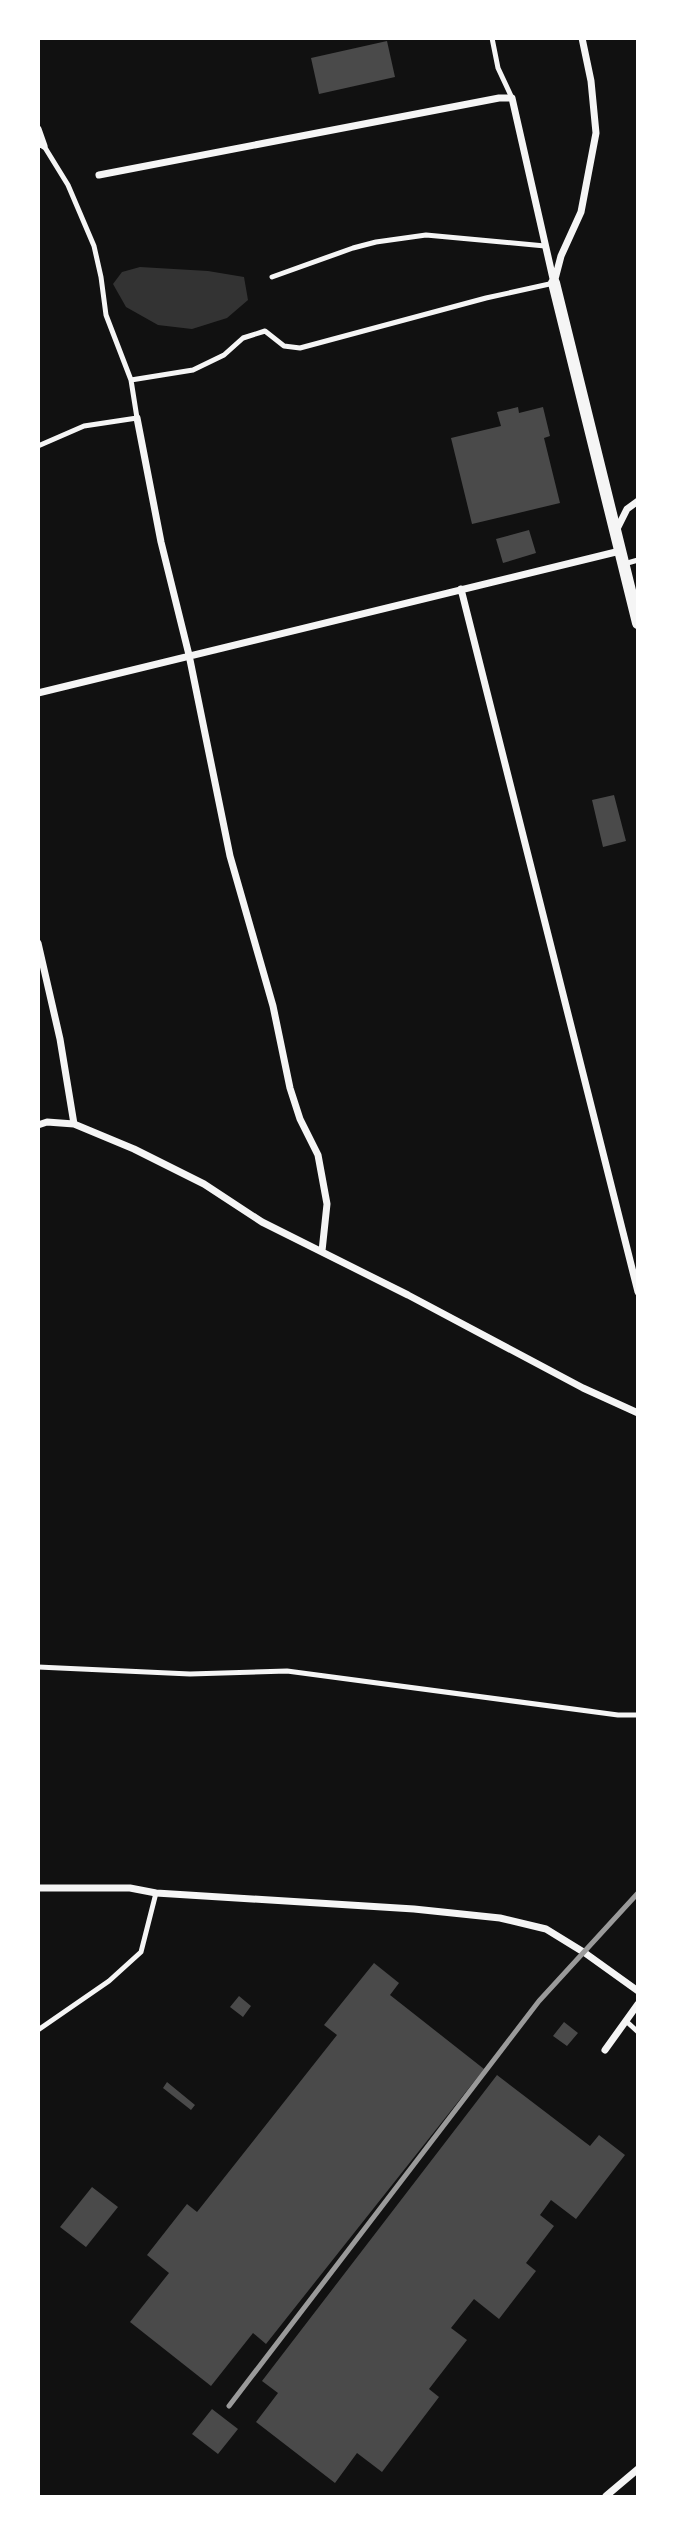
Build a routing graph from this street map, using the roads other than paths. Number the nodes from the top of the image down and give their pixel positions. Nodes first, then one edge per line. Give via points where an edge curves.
1 (492, 38) edge
2 (582, 38) edge
3 (512, 98) junction
4 (38, 130) edge
5 (41, 146) edge
6 (99, 175) dead end
7 (545, 246) junction
8 (272, 277) dead end
9 (554, 284) junction
10 (131, 380) junction
11 (137, 418) junction
12 (38, 446) edge
13 (638, 501) edge
14 (615, 532) junction
15 (620, 551) junction
16 (638, 561) edge
17 (623, 564) junction
18 (461, 589) junction
19 (638, 623) edge
20 (189, 655) junction
21 (38, 693) edge
22 (38, 943) edge
23 (74, 1124) junction
24 (38, 1125) edge
25 (322, 1251) junction
26 (638, 1292) edge
27 (638, 1413) edge
28 (38, 1667) edge
29 (638, 1715) edge
30 (38, 1888) edge
31 (156, 1893) junction
32 (638, 1991) edge
33 (638, 2004) edge
34 (626, 2021) junction
35 (38, 2030) edge
36 (638, 2032) edge
37 (605, 2050) dead end
38 (638, 2469) edge
39 (606, 2497) edge

1 - 3 lane via 498,68
2 - 9 street via 596,133 581,212
3 - 6 street
3 - 7 street
4 - 5 street
5 - 10 lane via 68,185 94,246 106,314
7 - 8 lane via 426,235 376,242
7 - 9 street
9 - 10 lane via 300,348 284,346 265,331 243,338 224,355 193,370
9 - 14 street
10 - 11 lane
11 - 12 lane via 84,426
11 - 20 street
13 - 14 street via 627,509
14 - 15 street
15 - 17 street
15 - 18 street
16 - 17 lane
17 - 19 street
18 - 20 street
18 - 26 street
20 - 21 street
20 - 25 street via 230,856 273,1006 290,1088 318,1155 327,1204
22 - 23 street
23 - 24 street
23 - 25 street via 193,1179 262,1222
25 - 27 street
28 - 29 lane via 190,1674 287,1671
30 - 31 street via 130,1888
31 - 32 street via 500,1918 546,1928
31 - 35 lane via 141,1952
33 - 34 street
34 - 36 lane
34 - 37 street
38 - 39 street

